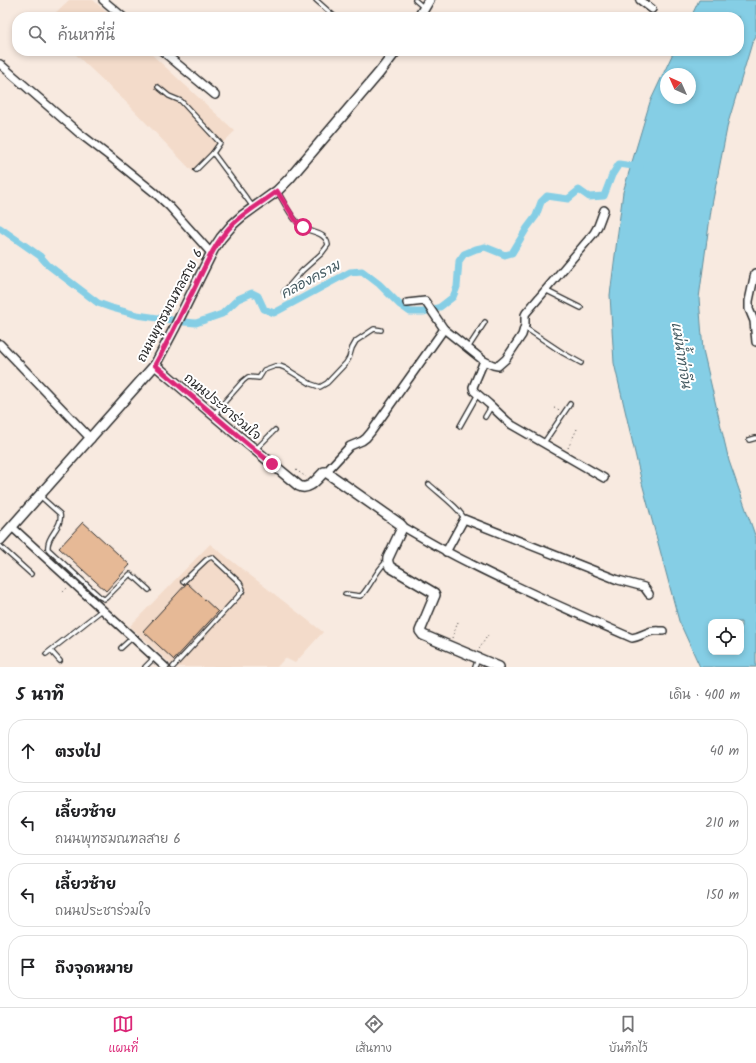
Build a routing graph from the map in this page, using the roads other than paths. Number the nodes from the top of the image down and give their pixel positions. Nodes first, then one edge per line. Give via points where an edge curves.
1 (103, 0) edge
2 (316, 0) edge
3 (415, 0) edge
4 (640, 0) edge
5 (426, 4) edge
6 (652, 9) dead end
7 (117, 12) edge
8 (329, 12) edge
9 (168, 56) edge
10 (392, 56) edge
11 (0, 64) edge
12 (158, 87) dead end
13 (215, 95) dead end
14 (213, 153) junction
15 (196, 170) dead end
16 (277, 191) junction
17 (254, 208) junction
18 (604, 210) dead end
19 (211, 253) junction
20 (755, 273) dead end
21 (545, 290) junction
22 (284, 292) dead end
23 (753, 297) edge
24 (407, 302) dead end
25 (581, 308) dead end
26 (485, 322) dead end
27 (524, 327) junction
28 (444, 329) junction
29 (381, 330) dead end
30 (756, 342) edge
31 (0, 344) edge
32 (468, 348) junction
33 (484, 361) junction
34 (581, 364) dead end
35 (155, 365) junction
36 (478, 394) junction
37 (570, 404) dead end
38 (492, 406) junction
39 (213, 414) junction
40 (485, 417) dead end
41 (460, 426) dead end
42 (275, 430) dead end
43 (756, 438) edge
44 (91, 439) junction
45 (749, 440) dead end
46 (543, 444) junction
47 (255, 450) junction
48 (326, 472) junction
49 (604, 478) dead end
50 (429, 484) dead end
51 (40, 496) junction
52 (464, 519) junction
53 (402, 526) junction
54 (12, 527) junction
55 (0, 540) edge
56 (0, 546) edge
57 (446, 552) junction
58 (387, 562) junction
59 (30, 574) dead end
60 (183, 582) dead end
61 (149, 590) dead end
62 (345, 594) dead end
63 (649, 594) dead end
64 (103, 610) junction
65 (663, 630) dead end
66 (133, 637) junction
67 (121, 648) dead end
68 (51, 651) junction
69 (46, 654) dead end
70 (155, 657) junction
71 (60, 661) dead end
72 (476, 661) edge
73 (145, 667) edge
74 (165, 667) edge
75 (173, 667) edge
76 (499, 667) edge

1 - 7 street
2 - 8 lane
3 - 5 lane
4 - 6 street
9 - 13 street
10 - 16 main road, ถนนพุทธมณฑลสาย 6
11 - 19 street via 79,133 155,193
12 - 14 lane via 169,96 183,102 219,141 219,146
14 - 15 lane
14 - 17 lane
16 - 17 main road, ถนนพุทธมณฑลสาย 6
16 - 22 lane via 296,221 307,229 319,233 328,245
17 - 19 main road, ถนนพุทธมณฑลสาย 6 via 233,224
18 - 21 street via 594,233
19 - 35 main road, ถนนพุทธมณฑลสาย 6
20 - 23 street
21 - 25 lane
21 - 27 street via 526,313
23 - 30 street via 749,310 754,321
24 - 28 street via 424,300
26 - 32 lane
27 - 33 street via 510,355 502,363 498,366
27 - 34 lane
28 - 32 street
28 - 48 street via 371,432 362,441 350,446
29 - 39 lane via 374,329 356,342 346,363 320,387 306,382 280,366 267,368 262,371 259,378 248,377 243,381
31 - 44 street
32 - 33 street
33 - 36 street via 473,387
35 - 39 main road, ถนนประชาร่วมใจ
35 - 44 main road, ถนนพุทธมณฑลสาย 6
36 - 38 street
36 - 41 lane
37 - 46 lane
38 - 40 lane
38 - 46 street via 512,426
39 - 47 main road, ถนนประชาร่วมใจ
42 - 47 lane
43 - 45 lane
44 - 51 main road, ถนนพุทธมณฑลสาย 6
46 - 49 street
47 - 48 main road, ถนนประชาร่วมใจ via 299,486 305,488
48 - 53 main road
50 - 52 lane via 463,514
51 - 54 main road, ถนนพุทธมณฑลสาย 6
51 - 61 lane via 61,517 47,546 48,549 100,597 106,598 130,574
52 - 57 street
52 - 63 street via 618,580 644,587
53 - 57 street
53 - 58 main road
54 - 55 main road, ถนนพุทธมณฑลสาย 6
54 - 64 street
56 - 59 lane
57 - 65 street via 632,638 647,632
58 - 62 lane via 362,595
58 - 72 main road via 390,567 435,595 420,631 423,635
60 - 75 lane via 212,557 240,583 243,589
64 - 66 street
64 - 68 lane
66 - 67 lane
66 - 70 street
68 - 69 lane
68 - 71 lane
70 - 73 lane
70 - 74 street
72 - 76 main road

